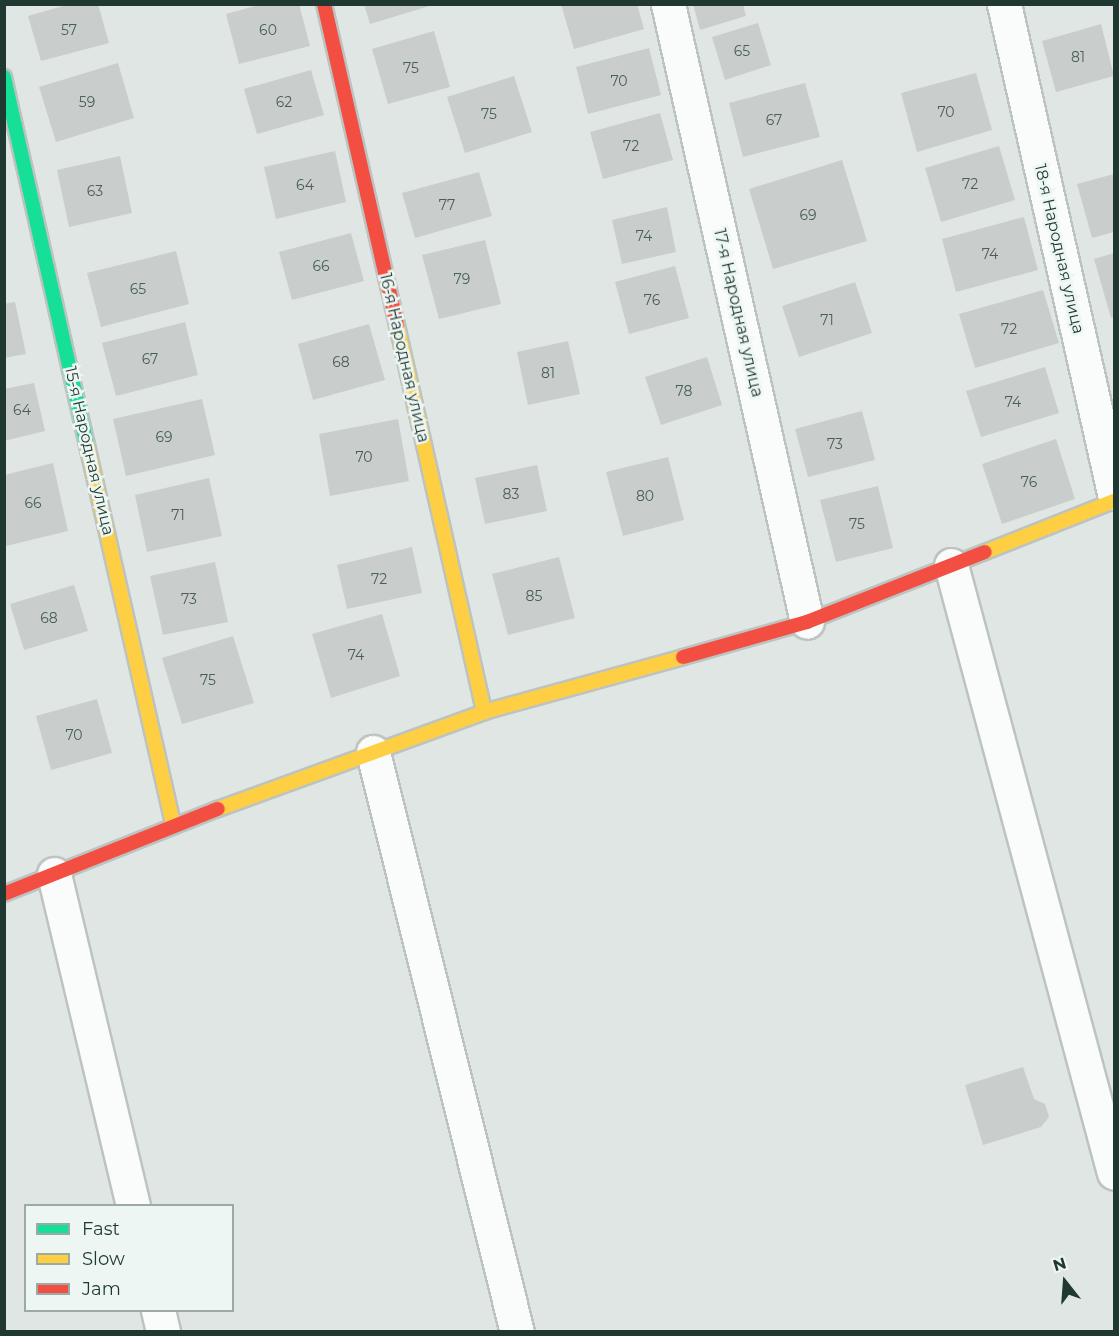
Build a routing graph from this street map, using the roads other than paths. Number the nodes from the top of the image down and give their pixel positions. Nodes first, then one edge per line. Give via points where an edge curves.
1 (324, 4) edge
2 (668, 4) edge
3 (1004, 4) edge
4 (4, 77) edge
5 (1114, 493) edge
6 (1114, 501) edge
7 (951, 565) junction
8 (807, 622) junction
9 (484, 712) junction
10 (374, 752) junction
11 (173, 825) junction
12 (54, 874) junction
13 (4, 894) edge
14 (1114, 1173) edge
15 (133, 1204) edge
16 (158, 1312) edge
17 (163, 1332) edge
18 (517, 1332) edge

1 - 9 street, 16-я Народная улица
2 - 8 street, 17-я Народная улица
3 - 5 street, 18-я Народная улица
4 - 11 street, 15-я Народная улица
6 - 7 street
7 - 8 street
7 - 14 street
8 - 9 street
9 - 10 street
10 - 11 street
10 - 18 street
11 - 12 street
12 - 13 street
12 - 15 street
16 - 17 street

